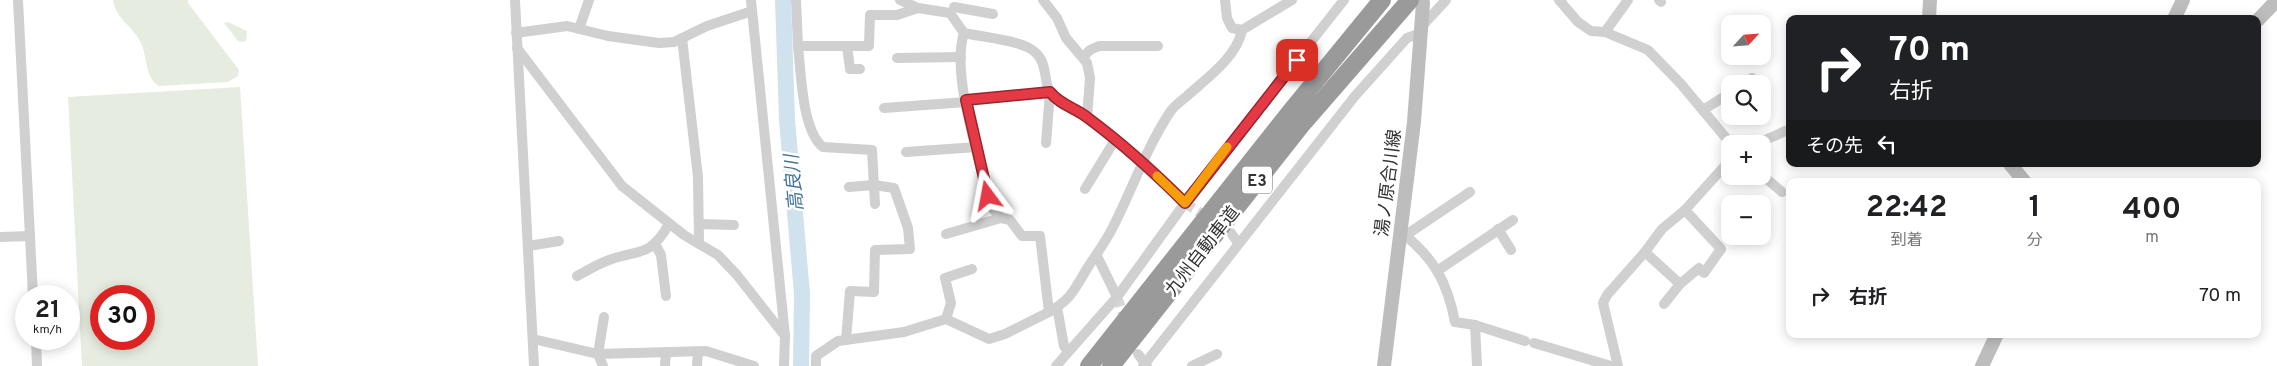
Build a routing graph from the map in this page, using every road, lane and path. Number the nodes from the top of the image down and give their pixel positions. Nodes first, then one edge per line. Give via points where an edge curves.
1 (18, 0) edge
2 (515, 0) edge
3 (589, 0) edge
4 (751, 0) edge
5 (796, 0) edge
6 (900, 0) edge
7 (1043, 0) edge
8 (1225, 0) edge
9 (1292, 0) edge
10 (1344, 0) edge
11 (1382, 0) edge
12 (1446, 0) edge
13 (1559, 0) edge
14 (1628, 0) edge
15 (1930, 0) edge
16 (2183, 0) edge
17 (2277, 0) edge
18 (1416, 2) edge
19 (955, 4) edge
20 (918, 8) junction
21 (752, 11) junction
22 (993, 14) dead end
23 (1929, 15) edge
24 (2176, 15) edge
25 (2261, 17) edge
26 (953, 18) junction
27 (579, 29) junction
28 (1422, 29) junction
29 (1242, 30) junction
30 (1605, 32) junction
31 (516, 33) junction
32 (964, 33) junction
33 (682, 38) junction
34 (798, 46) junction
35 (847, 46) junction
36 (1158, 46) dead end
37 (517, 48) junction
38 (962, 57) junction
39 (897, 58) dead end
40 (1083, 58) junction
41 (860, 69) dead end
42 (1050, 92) junction
43 (1721, 99) edge
44 (966, 101) junction
45 (884, 108) dead end
46 (1703, 110) junction
47 (1087, 116) junction
48 (1786, 131) edge
49 (1724, 135) edge
50 (1771, 137) edge
51 (1115, 140) junction
52 (1046, 143) dead end
53 (977, 147) junction
54 (906, 152) dead end
55 (1143, 161) junction
56 (2012, 167) edge
57 (1721, 170) edge
58 (2022, 178) edge
59 (1771, 182) edge
60 (874, 185) junction
61 (849, 187) dead end
62 (1085, 189) dead end
63 (1470, 192) dead end
64 (1782, 192) dead end
65 (1185, 203) junction
66 (874, 204) dead end
67 (1685, 210) junction
68 (1001, 218) junction
69 (1513, 220) dead end
70 (669, 224) junction
71 (699, 224) junction
72 (734, 225) dead end
73 (1498, 229) junction
74 (1231, 233) dead end
75 (1403, 233) junction
76 (946, 234) dead end
77 (30, 236) junction
78 (0, 237) edge
79 (559, 240) dead end
80 (1238, 243) junction
81 (655, 244) junction
82 (699, 244) junction
83 (528, 246) junction
84 (1511, 250) dead end
85 (1645, 252) junction
86 (1097, 256) junction
87 (972, 269) dead end
88 (1438, 271) junction
89 (577, 276) dead end
90 (1680, 284) junction
91 (32, 285) edge
92 (666, 296) dead end
93 (1117, 297) junction
94 (1664, 304) dead end
95 (1053, 310) junction
96 (604, 317) dead end
97 (946, 319) junction
98 (1475, 325) junction
99 (785, 336) junction
100 (1995, 338) edge
101 (533, 339) junction
102 (846, 340) junction
103 (36, 350) edge
104 (666, 352) junction
105 (698, 352) junction
106 (1068, 352) junction
107 (598, 354) junction
108 (1138, 354) dead end
109 (1217, 354) dead end
110 (1146, 365) edge
111 (37, 366) edge
112 (534, 366) edge
113 (603, 366) edge
114 (665, 366) edge
115 (697, 366) edge
116 (754, 366) edge
117 (784, 366) edge
118 (816, 366) edge
119 (1056, 366) edge
120 (1089, 366) edge
121 (1111, 366) edge
122 (1192, 366) edge
123 (1384, 366) edge
124 (1477, 366) edge
125 (1611, 366) edge
126 (1618, 366) edge
127 (1982, 366) edge

1 - 77 street
2 - 31 street
3 - 27 street
4 - 21 street
5 - 34 street
6 - 20 street
7 - 40 street via 1057,18 1066,38
8 - 29 street via 1232,28
9 - 29 street
10 - 65 street
11 - 120 highway, 九州自動車道 / E3
12 - 28 street
13 - 30 street via 1591,31
14 - 30 street
15 - 23 main road
16 - 24 main road
17 - 25 main road
18 - 28 main road, 湯ノ原合川線
18 - 121 highway, 九州自動車道 / E3 via 1303,123
19 - 22 street
19 - 26 street
20 - 26 street via 950,13
20 - 35 street via 897,15 870,15 869,46
21 - 33 street
21 - 99 street
26 - 32 street
27 - 31 street via 550,27
27 - 33 street via 659,43
28 - 75 main road, 湯ノ原合川線
28 - 80 street via 1407,38 1382,65
29 - 55 street via 1221,65 1171,110
30 - 46 street via 1648,50
31 - 37 street
32 - 38 street
32 - 42 street via 1027,47 1039,55 1045,66
33 - 71 street via 698,177
34 - 35 street
34 - 60 street via 813,137 824,147 872,150
35 - 41 street via 850,69
36 - 40 street via 1099,46
37 - 70 street via 622,186
37 - 83 street
38 - 39 street
38 - 44 street via 961,82
40 - 47 street via 1090,78
42 - 44 street
42 - 47 street via 1056,100
42 - 52 street
43 - 46 street
44 - 45 street
44 - 53 street
46 - 49 street
47 - 51 street
48 - 50 street
51 - 55 street
51 - 62 street
53 - 54 street
53 - 68 street via 988,196
55 - 65 street
55 - 86 street
56 - 58 main road
57 - 67 street
59 - 64 street
60 - 61 street
60 - 66 street
60 - 102 street via 894,188 908,228 910,250 875,250 874,292 850,291
63 - 75 street
65 - 93 street
67 - 85 street via 1662,229
67 - 90 street via 1721,249 1704,273 1699,268
68 - 76 street
68 - 95 street via 1010,220 1022,236 1040,236
69 - 73 street
70 - 81 street
70 - 82 street
71 - 72 street
71 - 82 street
73 - 84 street
73 - 88 street
74 - 80 street
75 - 88 street
75 - 123 main road, 湯ノ原合川線
77 - 78 street
77 - 91 street
79 - 83 street
80 - 110 street
81 - 89 street via 608,260
81 - 92 street via 661,255
82 - 99 street via 718,255 737,275
83 - 101 street
85 - 90 street
85 - 126 street via 1603,303
86 - 93 street
86 - 95 street via 1073,294
87 - 97 street via 945,278 951,303
88 - 98 street via 1450,294 1455,322
90 - 94 street
93 - 106 street
95 - 97 street via 989,339
95 - 106 street
96 - 107 street
97 - 102 street via 904,332
98 - 124 street
98 - 125 street
99 - 117 street
100 - 127 main road
101 - 107 street
101 - 112 street
102 - 118 street via 838,341 816,356
103 - 111 street
104 - 105 street
104 - 107 street
104 - 114 street
105 - 115 street
105 - 116 street via 706,351
106 - 119 street
107 - 113 street
108 - 110 street
109 - 122 street

